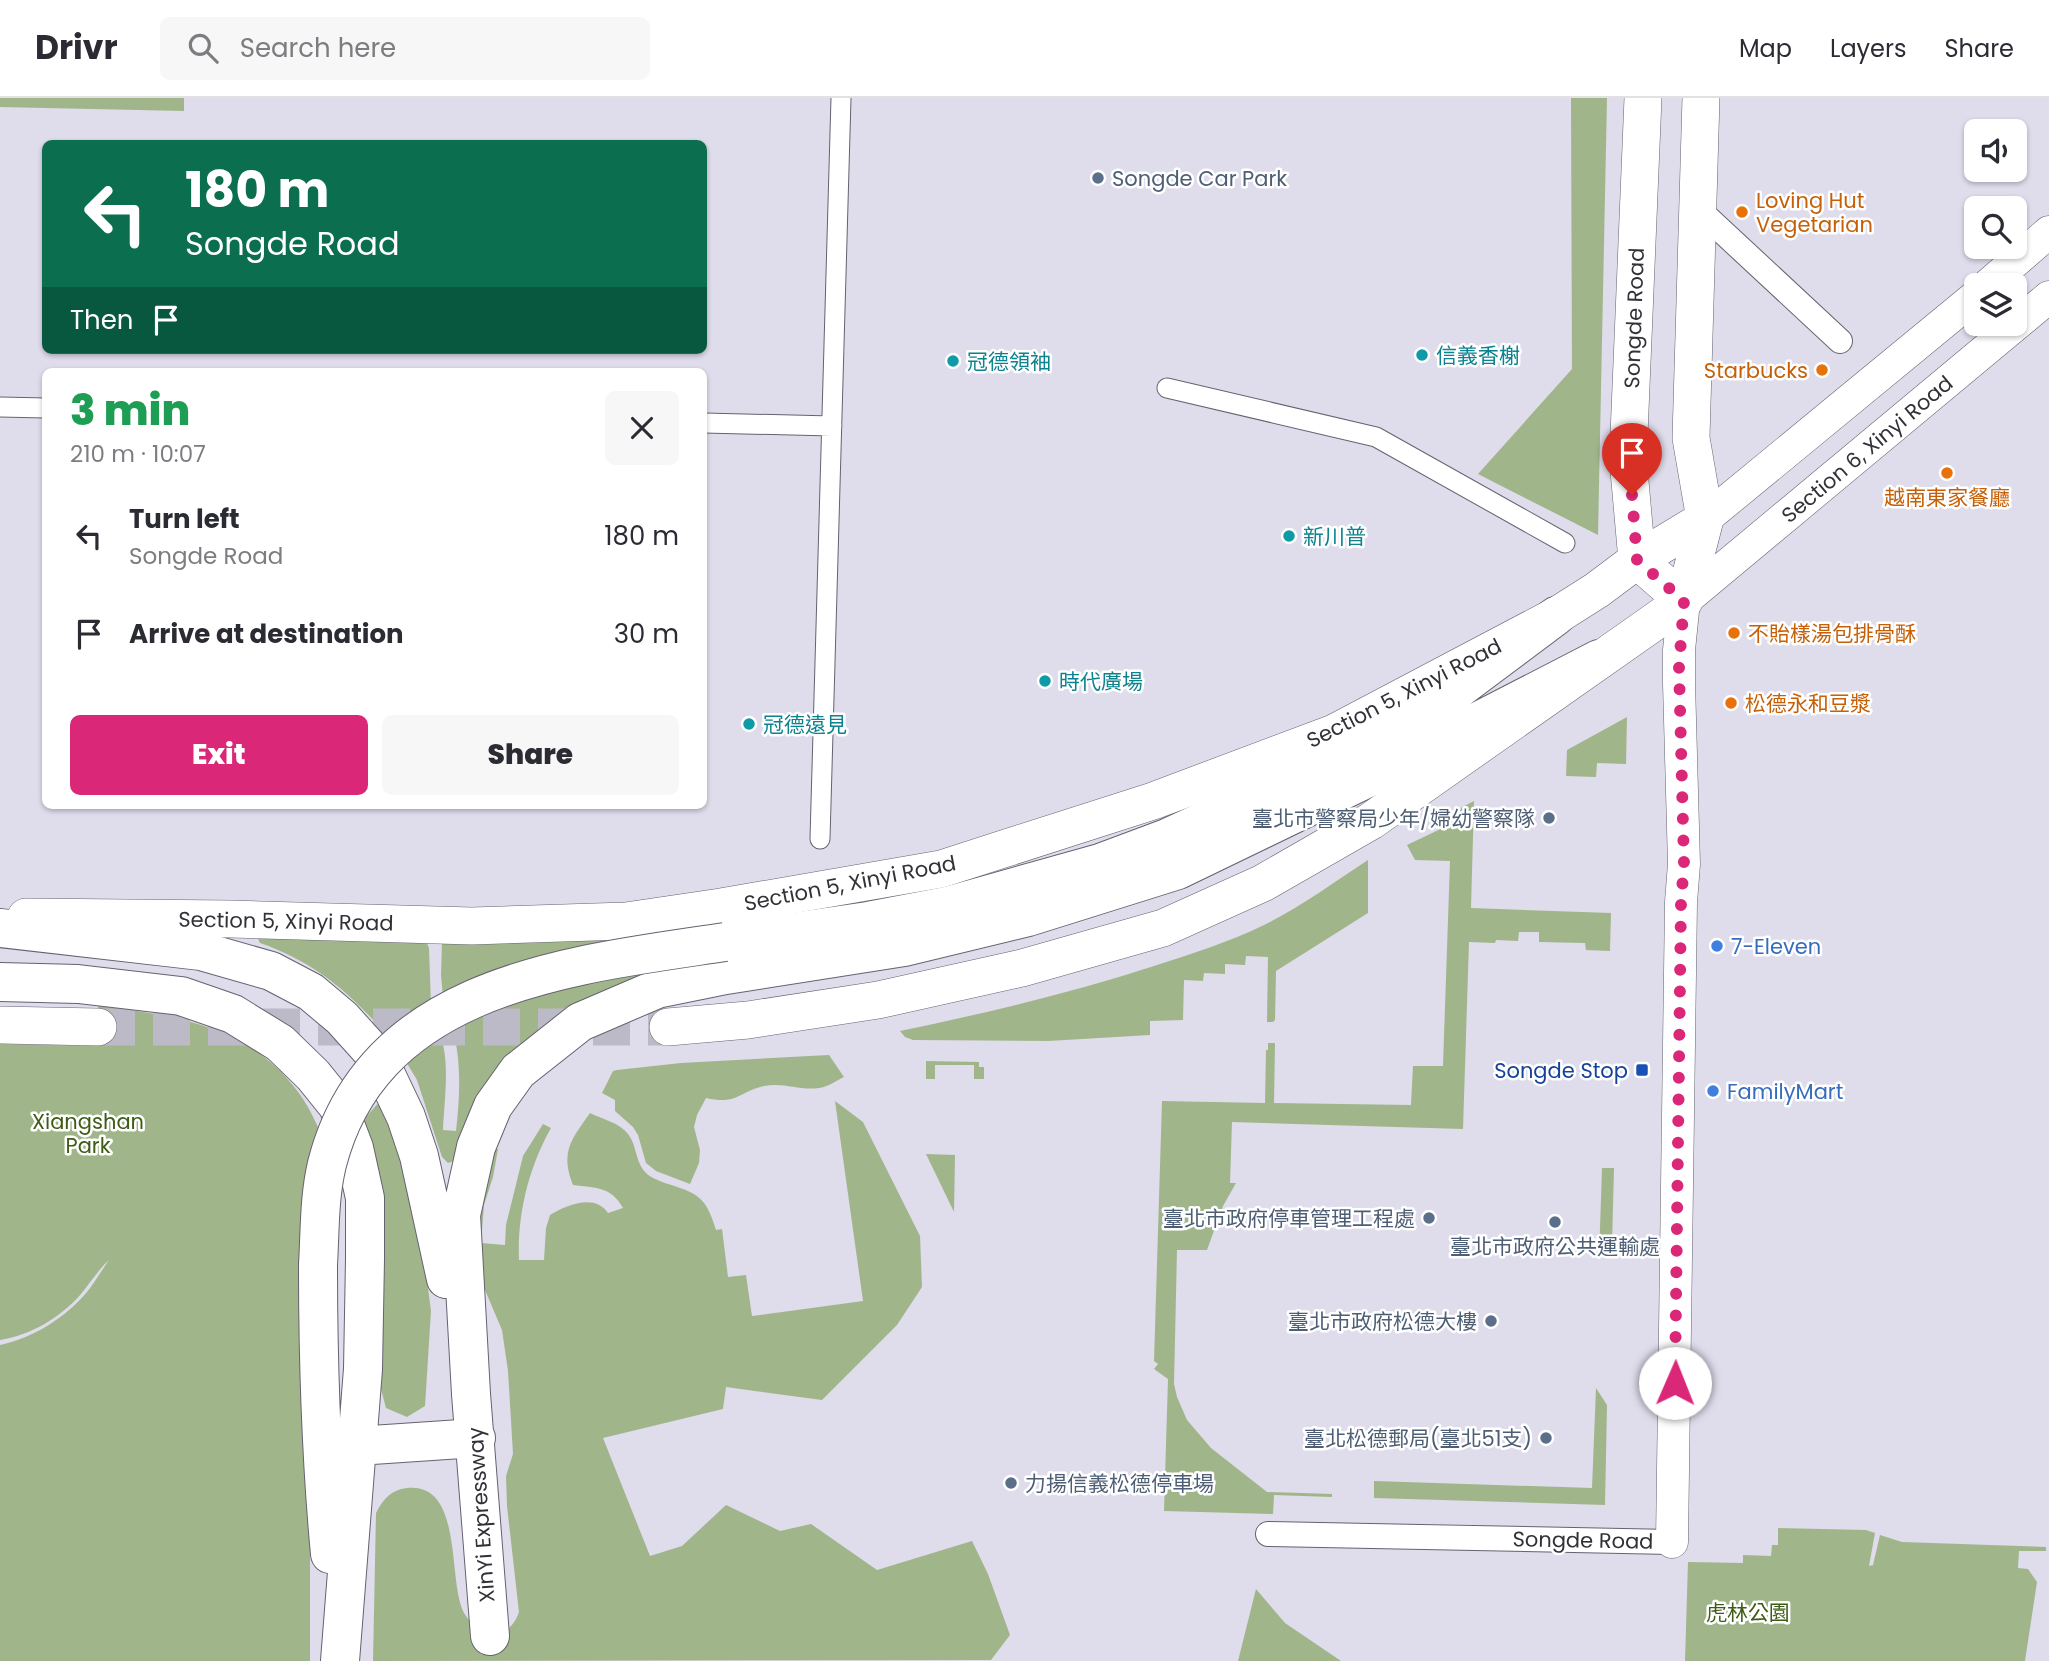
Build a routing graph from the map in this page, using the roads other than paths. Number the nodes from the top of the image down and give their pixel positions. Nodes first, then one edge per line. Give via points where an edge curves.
1 (841, 98) edge
2 (1643, 98) edge
3 (1701, 98) edge
4 (1697, 208) junction
5 (2049, 232) edge
6 (2002, 273) edge
7 (2049, 297) edge
8 (1964, 306) edge
9 (1840, 341) dead end
10 (1167, 388) dead end
11 (0, 407) edge
12 (42, 408) edge
13 (707, 423) edge
14 (832, 426) junction
15 (1705, 519) junction
16 (1565, 543) dead end
17 (1637, 560) junction
18 (1684, 601) junction
19 (1556, 616) junction
20 (1599, 659) junction
21 (820, 839) dead end
22 (0, 917) edge
23 (0, 928) edge
24 (0, 982) edge
25 (0, 1025) edge
26 (98, 1027) tunnel mouth
27 (668, 1027) tunnel mouth
28 (471, 1394) junction
29 (475, 1438) junction
30 (357, 1446) junction
31 (1268, 1534) dead end
32 (1672, 1542) joint
33 (490, 1636) dead end
34 (340, 1661) edge

1 - 14 street
2 - 17 main road, Songde Road via 1628,459
3 - 4 main road, Songde Road
4 - 9 street
4 - 15 main road, Songde Road via 1691,438
5 - 6 street
7 - 18 street, Section 6, Xinyi Road
8 - 15 street
10 - 16 street via 1376,437
11 - 12 street
13 - 14 street
14 - 21 street
15 - 17 main road, Section 5, Xinyi Road
15 - 18 main road, Songde Road
17 - 18 main road
17 - 19 main road, Section 5, Xinyi Road
18 - 20 main road
18 - 32 street, Songde Road via 1679,650 1684,864
19 - 22 main road, Section 5, Xinyi Road via 1334,733 1153,801 941,869 626,921 472,926
19 - 34 highway, bridge via 1433,708 1344,757 1167,838 1100,863 947,906 604,960 533,976 455,1007 401,1044 378,1066 346,1114 322,1188 318,1363
20 - 27 main road via 1371,821 1263,883 1163,928 1022,968 878,1000
20 - 28 highway via 1178,870 1028,917 904,947 657,989 580,1022 518,1071 493,1106 475,1147 461,1215
23 - 28 highway via 201,951 271,971 311,992 342,1018 378,1058 406,1117 419,1156
24 - 30 highway via 78,984 181,996 233,1014 280,1042 338,1106 354,1148 365,1198 363,1369
25 - 26 main road
28 - 29 highway, XinYi Expressway
29 - 30 highway
29 - 33 highway, XinYi Expressway
30 - 34 highway
31 - 32 street, Songde Road

